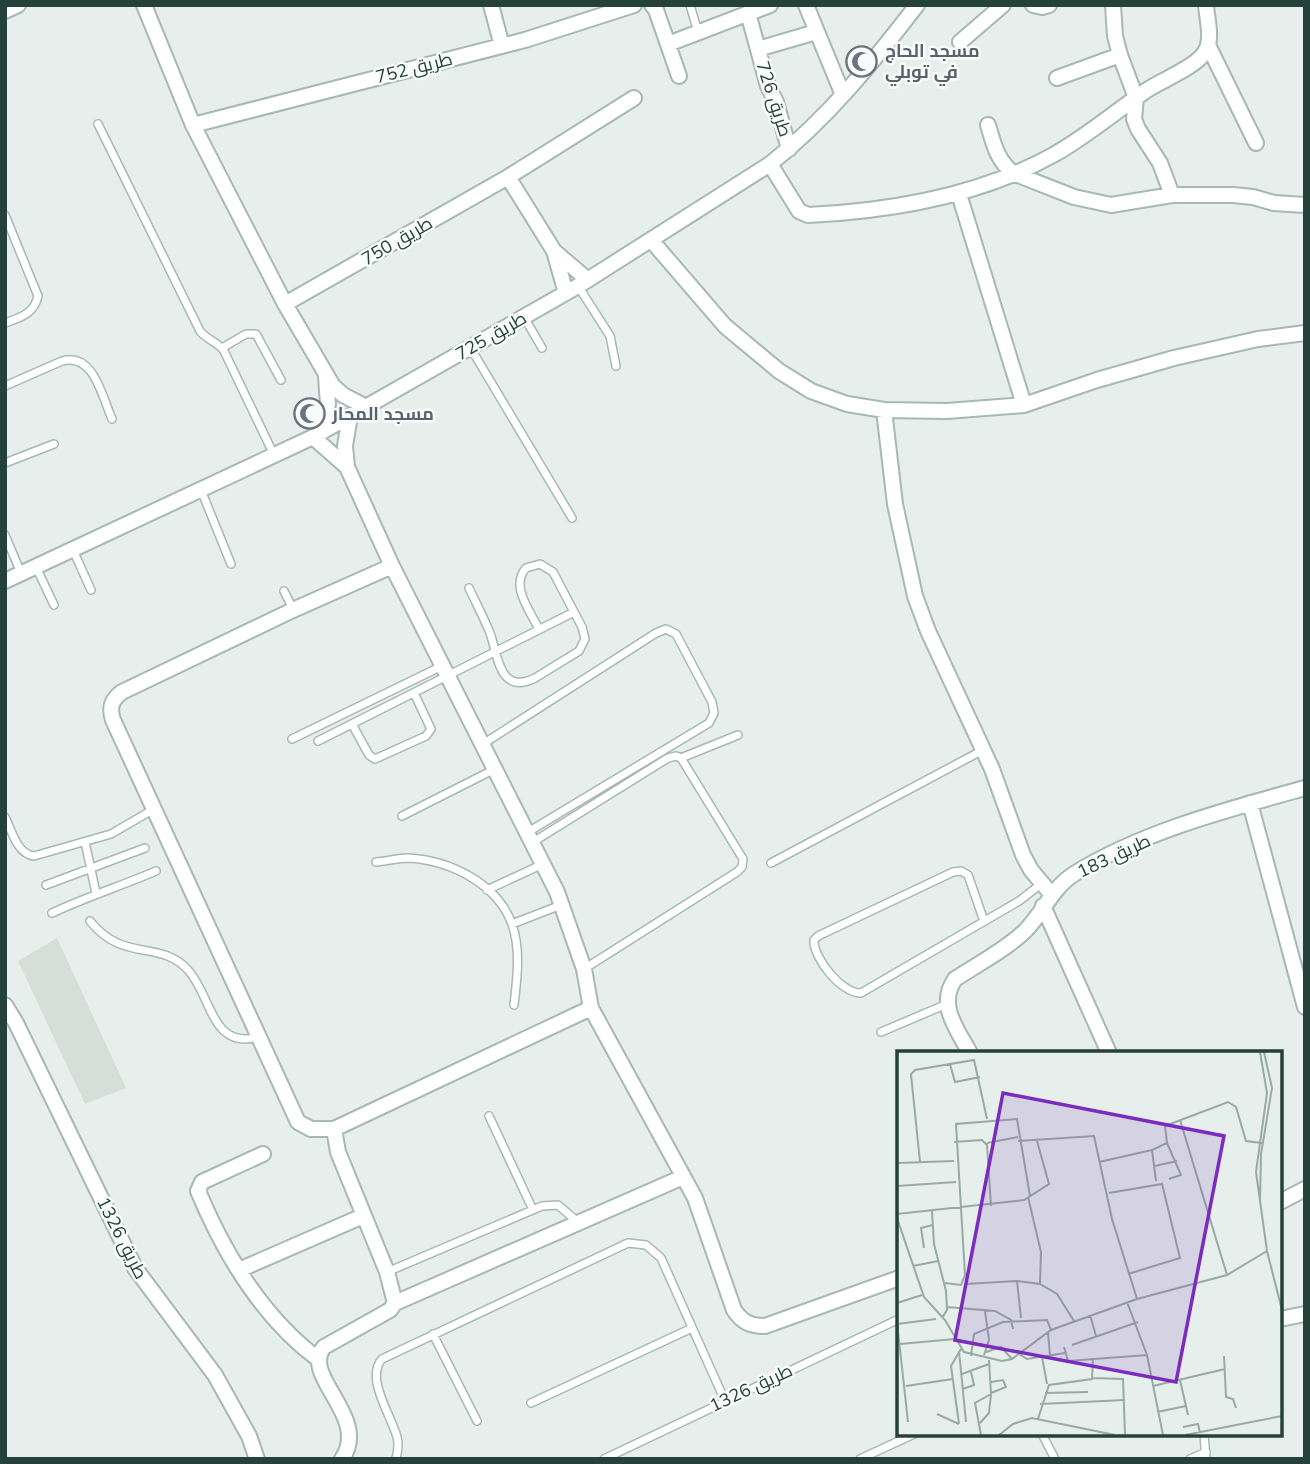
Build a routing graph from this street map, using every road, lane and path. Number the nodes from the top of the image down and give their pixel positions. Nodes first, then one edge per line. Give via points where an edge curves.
1 (18, 5) edge
2 (144, 5) edge
3 (491, 5) edge
4 (634, 5) edge
5 (652, 5) edge
6 (690, 5) edge
7 (770, 5) edge
8 (806, 5) edge
9 (917, 5) edge
10 (1003, 5) edge
11 (1032, 5) edge
12 (1049, 5) edge
13 (1113, 5) edge
14 (1206, 5) edge
15 (5, 11) edge
16 (748, 13) junction
17 (698, 32) junction
18 (816, 32) junction
19 (960, 41) dead end
20 (668, 44) junction
21 (1208, 45) junction
22 (502, 46) junction
23 (758, 50) junction
24 (1120, 55) junction
25 (679, 76) dead end
26 (1056, 78) dead end
27 (843, 95) junction
28 (634, 98) dead end
29 (1136, 98) junction
30 (98, 124) dead end
31 (192, 125) junction
32 (988, 125) dead end
33 (1256, 143) dead end
34 (789, 149) junction
35 (770, 164) junction
36 (1013, 173) junction
37 (508, 177) junction
38 (959, 194) junction
39 (1172, 195) junction
40 (1305, 205) edge
41 (5, 215) edge
42 (651, 240) junction
43 (554, 250) junction
44 (577, 286) junction
45 (285, 304) junction
46 (524, 317) junction
47 (5, 323) edge
48 (1305, 333) edge
49 (471, 347) junction
50 (222, 348) junction
51 (542, 348) dead end
52 (616, 366) dead end
53 (325, 376) junction
54 (281, 380) dead end
55 (5, 386) edge
56 (1024, 405) junction
57 (366, 407) junction
58 (884, 410) junction
59 (350, 416) junction
60 (112, 419) dead end
61 (318, 435) junction
62 (54, 444) dead end
63 (275, 456) junction
64 (5, 463) edge
65 (347, 467) junction
66 (201, 490) junction
67 (572, 518) dead end
68 (5, 535) edge
69 (73, 550) junction
70 (231, 564) dead end
71 (392, 566) junction
72 (36, 567) junction
73 (22, 574) junction
74 (5, 581) edge
75 (469, 588) dead end
76 (91, 590) dead end
77 (284, 590) dead end
78 (54, 605) dead end
79 (293, 610) junction
80 (574, 611) junction
81 (540, 629) junction
82 (494, 653) junction
83 (446, 671) junction
84 (414, 693) junction
85 (352, 724) junction
86 (738, 735) dead end
87 (292, 739) dead end
88 (318, 741) dead end
89 (483, 744) junction
90 (983, 749) junction
91 (681, 758) junction
92 (495, 769) junction
93 (1305, 788) edge
94 (1250, 803) junction
95 (155, 809) junction
96 (402, 816) dead end
97 (5, 817) edge
98 (530, 837) junction
99 (85, 842) junction
100 (145, 848) dead end
101 (376, 862) dead end
102 (771, 863) dead end
103 (544, 864) junction
104 (91, 868) junction
105 (156, 871) dead end
106 (1041, 884) junction
107 (47, 885) dead end
108 (487, 890) junction
109 (96, 893) junction
110 (1048, 901) junction
111 (562, 904) junction
112 (52, 913) dead end
113 (90, 920) dead end
114 (985, 922) junction
115 (512, 924) junction
116 (584, 969) junction
117 (947, 1004) junction
118 (5, 1005) edge
119 (514, 1005) dead end
120 (1305, 1007) edge
121 (591, 1008) junction
122 (881, 1032) dead end
123 (258, 1037) junction
124 (969, 1051) edge
125 (1108, 1051) edge
126 (489, 1116) dead end
127 (334, 1129) junction
128 (263, 1154) dead end
129 (683, 1177) junction
130 (1305, 1189) edge
131 (1282, 1201) edge
132 (533, 1210) junction
133 (363, 1216) junction
134 (579, 1223) junction
135 (239, 1270) junction
136 (387, 1272) junction
137 (897, 1279) edge
138 (395, 1303) junction
139 (1305, 1314) edge
140 (1282, 1319) edge
141 (897, 1320) edge
142 (692, 1328) junction
143 (433, 1334) junction
144 (318, 1359) junction
145 (725, 1401) junction
146 (531, 1403) dead end
147 (477, 1421) dead end
148 (910, 1436) edge
149 (1043, 1436) edge
150 (1204, 1436) edge
151 (621, 1455) edge
152 (1206, 1455) edge
153 (257, 1459) edge
154 (342, 1459) edge
155 (397, 1459) edge
156 (604, 1459) edge
157 (860, 1459) edge
158 (1055, 1459) edge
159 (1190, 1459) edge

1 - 15 street
2 - 31 street
3 - 22 street
4 - 22 street, طريق 752
5 - 20 street
6 - 17 lane
7 - 16 street
8 - 18 street
9 - 27 street, طريق 725
10 - 19 street
11 - 12 street
13 - 24 street
14 - 21 street
16 - 17 street
16 - 23 street, طريق 726
17 - 20 street
18 - 23 street, طريق 726
18 - 27 street
20 - 25 street
21 - 29 street via 1201,57
21 - 33 street
22 - 31 street, طريق 752
23 - 34 street, طريق 726
24 - 26 street
24 - 29 street
27 - 34 street, طريق 725
28 - 37 street, طريق 750
29 - 36 street via 1056,153
29 - 39 street via 1133,109 1138,129 1160,163
30 - 50 lane via 200,331
31 - 45 street
32 - 36 street via 997,156
34 - 35 street, طريق 725
35 - 38 street via 799,211 808,215
35 - 42 street, طريق 725
36 - 38 street
36 - 39 street via 1074,197 1111,205
37 - 43 street
37 - 45 street, طريق 750
38 - 56 street
39 - 40 street via 1233,195
41 - 47 lane via 38,296 31,312
42 - 44 street, طريق 725
42 - 58 street via 726,326 779,371 811,391 847,404
43 - 44 street
43 - 44 street
44 - 46 street, طريق 725
44 - 52 lane via 610,336
45 - 53 street
46 - 49 street, طريق 725
46 - 51 lane
48 - 56 street via 1174,358
49 - 57 street, طريق 725
49 - 67 lane
50 - 54 lane via 246,334 256,334
50 - 63 lane
53 - 57 street via 343,395
53 - 61 street via 328,404
55 - 60 lane via 62,361 79,360 92,372
56 - 58 street
57 - 59 street, طريق 725
58 - 90 street via 895,504 915,596
59 - 61 street, طريق 725
59 - 65 street
61 - 63 street, طريق 725
61 - 65 street
62 - 64 lane
63 - 66 street, طريق 725
65 - 71 street
66 - 69 street, طريق 725
66 - 70 lane
68 - 73 lane
69 - 72 street, طريق 725
69 - 76 lane
71 - 79 street
71 - 83 street
72 - 73 street, طريق 725
72 - 78 lane
73 - 74 street, طريق 725
75 - 82 lane via 489,630
77 - 79 lane
79 - 95 street via 116,697 111,704 110,712
80 - 81 lane
80 - 81 lane via 553,572 533,565 521,574 519,582
80 - 82 lane via 584,633 583,645 535,678 521,683 507,677
81 - 82 lane
82 - 83 lane
83 - 84 lane
83 - 87 lane
83 - 89 street
84 - 85 lane
84 - 85 lane via 431,729 426,736 375,759
85 - 88 lane
86 - 91 lane
89 - 92 street
89 - 98 lane via 666,628 676,634 712,702 714,713 709,723
90 - 102 lane
90 - 106 street via 1023,855
91 - 98 lane via 668,758
91 - 116 lane via 741,856 742,867
92 - 96 lane
92 - 98 street
93 - 94 street, طريق 183
94 - 110 street, طريق 183 via 1107,856 1072,875
94 - 120 street
95 - 99 lane via 111,834
95 - 123 street
97 - 99 lane via 27,855
98 - 103 street
99 - 104 lane
100 - 104 lane
101 - 108 lane via 436,861 463,872
103 - 108 lane
103 - 111 street
104 - 107 lane
104 - 109 lane
105 - 109 lane
106 - 110 street
106 - 114 lane
108 - 115 lane
109 - 112 lane
110 - 117 street, طريق 183 via 1016,939 955,979
110 - 125 street
111 - 115 lane
111 - 116 street
113 - 123 lane via 107,939 181,963 226,1034 242,1040
114 - 114 lane via 862,993 843,987 813,945 818,936 953,872 968,875
115 - 119 lane via 517,952
116 - 121 street
117 - 122 lane
117 - 124 street
118 - 153 street, طريق 1326 via 135,1268 215,1375
121 - 127 street
121 - 129 street
123 - 127 street via 298,1122 311,1129
126 - 132 lane
127 - 133 street
128 - 135 street via 199,1186
129 - 134 street
129 - 137 street via 734,1310 748,1324 765,1326
130 - 131 street
132 - 134 lane via 558,1205
132 - 136 lane
133 - 135 street
133 - 136 street
134 - 138 street
135 - 144 street via 282,1327
136 - 138 street
138 - 144 street via 324,1347
139 - 140 street
141 - 145 lane, طريق 1326
142 - 143 lane via 655,1250 628,1243
142 - 145 lane
142 - 146 lane
143 - 147 lane
143 - 155 lane via 382,1359 375,1370 398,1440
144 - 154 street via 350,1430 350,1445
145 - 151 lane, طريق 1326
148 - 157 lane
149 - 158 lane
150 - 152 lane
151 - 156 lane, طريق 1326
152 - 159 lane

